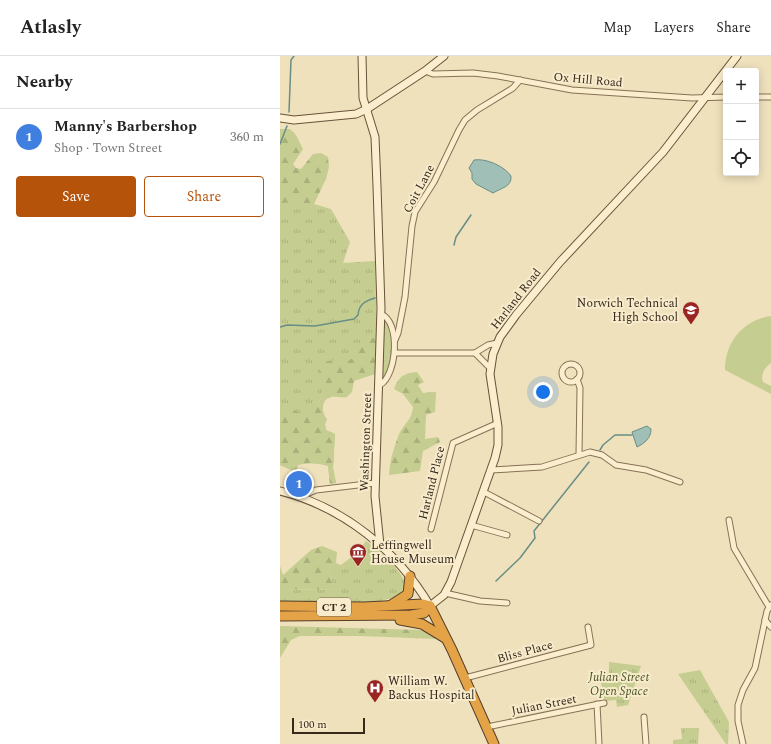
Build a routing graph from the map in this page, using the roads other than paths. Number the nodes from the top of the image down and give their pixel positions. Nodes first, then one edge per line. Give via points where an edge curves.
1 (362, 56) edge
2 (444, 56) edge
3 (737, 56) edge
4 (424, 71) junction
5 (520, 80) junction
6 (771, 96) edge
7 (723, 97) edge
8 (759, 97) edge
9 (705, 98) junction
10 (367, 109) junction
11 (280, 118) edge
12 (381, 314) junction
13 (395, 340) junction
14 (497, 343) junction
15 (395, 353) junction
16 (476, 353) junction
17 (490, 368) junction
18 (577, 380) dead end
19 (380, 385) junction
20 (498, 423) junction
21 (579, 454) junction
22 (491, 470) junction
23 (680, 482) dead end
24 (375, 483) junction
25 (280, 490) edge
26 (484, 492) junction
27 (302, 496) junction
28 (729, 520) dead end
29 (539, 521) dead end
30 (470, 525) junction
31 (431, 529) dead end
32 (507, 535) dead end
33 (380, 545) junction
34 (410, 576) junction
35 (445, 593) junction
36 (507, 603) dead end
37 (280, 606) edge
38 (388, 606) junction
39 (430, 606) junction
40 (770, 606) edge
41 (280, 616) edge
42 (363, 616) junction
43 (766, 620) junction
44 (588, 627) dead end
45 (771, 627) edge
46 (447, 640) junction
47 (465, 678) junction
48 (604, 703) dead end
49 (597, 704) junction
50 (644, 717) dead end
51 (487, 727) junction
52 (494, 744) edge
53 (599, 744) edge
54 (646, 744) edge
55 (743, 744) edge

1 - 10 main road, Washington Street
2 - 4 main road
3 - 9 main road, Harland Road
4 - 5 street, Ox Hill Road via 434,74 473,73
4 - 10 main road
5 - 9 street, Ox Hill Road via 572,90
5 - 13 street, Coit Lane via 515,87 477,110 463,123 434,182 415,212 405,298
6 - 8 street
7 - 9 street, Ox Hill Road
9 - 14 main road, Harland Road via 663,152 550,273 509,323
10 - 11 main road via 356,114 294,120
10 - 12 main road, Washington Street via 375,136
12 - 13 street via 386,317
12 - 19 main road, Washington Street
13 - 15 street
14 - 16 street via 483,347
14 - 17 main road, Harland Road
15 - 16 street
15 - 19 street via 385,381
16 - 17 street
17 - 20 main road, Harland Road via 490,382
18 - 21 street via 580,388
19 - 24 main road, Washington Street
20 - 22 main road, Harland Road via 498,444
20 - 31 street, Harland Place via 453,443
21 - 22 street via 542,467
21 - 23 street via 598,453 614,464 646,470
22 - 26 main road, Harland Road
24 - 27 street via 316,490
24 - 33 main road, Washington Street
25 - 27 main road
26 - 29 street
26 - 30 main road, Harland Road
27 - 33 main road via 334,512
28 - 40 street via 734,548
30 - 32 street
30 - 35 main road, Harland Road via 454,575
33 - 34 main road
34 - 38 highway via 407,595
34 - 39 main road
35 - 36 street via 474,600
35 - 39 main road, Harland Road
37 - 38 highway, CT 2
38 - 39 highway, CT 2
39 - 42 highway via 419,614
39 - 46 highway
40 - 43 street
41 - 42 highway, CT 2
42 - 46 highway, CT 2 via 374,620 417,622
43 - 45 street
43 - 55 street via 755,668 738,705 738,721
44 - 47 street, Bliss Place via 590,645
46 - 47 highway
47 - 51 highway
48 - 49 street, Julian Street
49 - 51 street, Julian Street
49 - 53 street
50 - 54 street
51 - 52 highway

